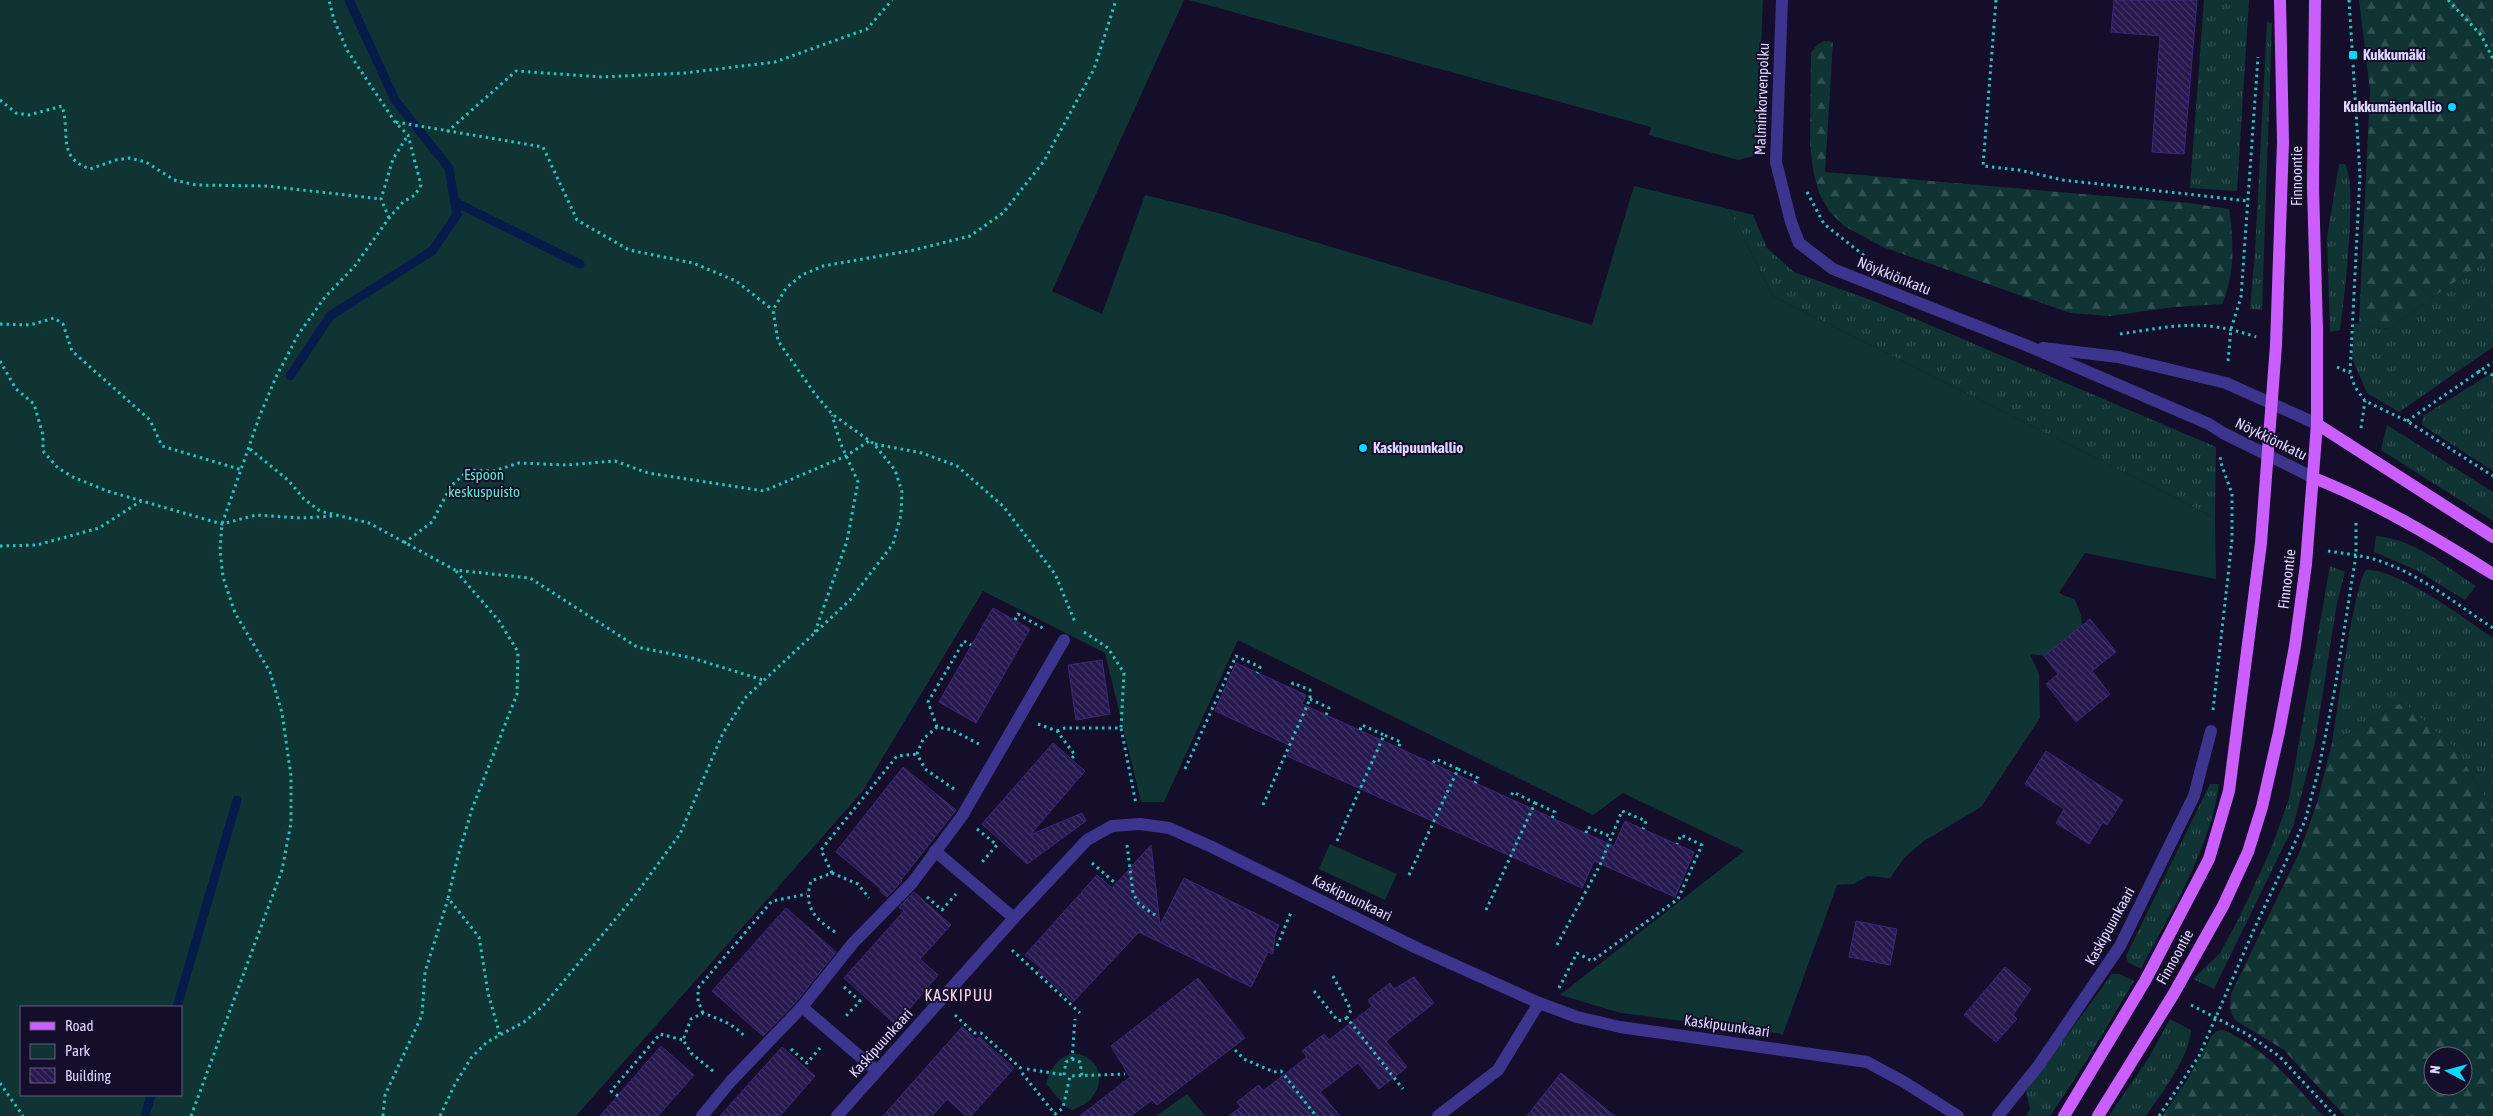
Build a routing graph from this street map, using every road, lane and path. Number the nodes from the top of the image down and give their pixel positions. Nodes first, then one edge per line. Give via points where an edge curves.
1 (329, 0) edge
2 (892, 0) edge
3 (1116, 0) edge
4 (1782, 0) edge
5 (1996, 0) edge
6 (2280, 0) edge
7 (2315, 0) edge
8 (2349, 0) edge
9 (2448, 0) edge
10 (2493, 59) edge
11 (0, 100) edge
12 (396, 122) junction
13 (447, 132) junction
14 (408, 134) junction
15 (1806, 189) dead end
16 (1784, 198) joint
17 (381, 199) junction
18 (2248, 201) dead end
19 (389, 218) junction
20 (1874, 260) dead end
21 (773, 310) junction
22 (0, 324) edge
23 (2231, 329) dead end
24 (2114, 335) dead end
25 (2028, 346) junction
26 (0, 361) edge
27 (2493, 362) edge
28 (2478, 371) junction
29 (2493, 375) edge
30 (2271, 403) junction
31 (832, 414) junction
32 (2407, 421) junction
33 (2317, 424) junction
34 (870, 441) junction
35 (874, 444) junction
36 (250, 449) junction
37 (2267, 455) junction
38 (846, 456) junction
39 (242, 470) junction
40 (2493, 476) edge
41 (2314, 478) junction
42 (2357, 495) junction
43 (141, 501) junction
44 (338, 516) junction
45 (222, 524) junction
46 (2493, 537) edge
47 (404, 543) junction
48 (0, 546) edge
49 (2356, 555) junction
50 (455, 570) junction
51 (2493, 574) edge
52 (1015, 620) dead end
53 (1076, 625) dead end
54 (2493, 628) edge
55 (1081, 630) dead end
56 (814, 633) junction
57 (1064, 640) joint
58 (971, 645) dead end
59 (1257, 673) dead end
60 (764, 680) junction
61 (1290, 688) dead end
62 (1310, 700) junction
63 (1326, 715) dead end
64 (1018, 717) junction
65 (937, 727) junction
66 (1121, 728) junction
67 (1360, 730) dead end
68 (1057, 731) junction
69 (2211, 731) dead end
70 (1384, 735) junction
71 (1398, 748) dead end
72 (918, 754) junction
73 (996, 755) junction
74 (1071, 759) dead end
75 (1433, 764) dead end
76 (1185, 769) dead end
77 (1458, 769) junction
78 (1475, 783) dead end
79 (972, 798) junction
80 (1510, 798) dead end
81 (1535, 802) junction
82 (1263, 805) dead end
83 (962, 816) junction
84 (1552, 818) dead end
85 (1140, 824) junction
86 (1643, 829) dead end
87 (1586, 834) dead end
88 (1612, 837) junction
89 (1127, 839) dead end
90 (1337, 841) dead end
91 (1677, 844) dead end
92 (935, 851) junction
93 (832, 873) junction
94 (1409, 874) dead end
95 (969, 878) junction
96 (912, 883) junction
97 (807, 894) junction
98 (448, 898) junction
99 (1296, 903) dead end
100 (1486, 910) dead end
101 (883, 913) junction
102 (1158, 917) dead end
103 (1014, 918) junction
104 (997, 936) junction
105 (854, 943) junction
106 (1557, 944) dead end
107 (1277, 946) dead end
108 (828, 974) junction
109 (1333, 976) dead end
110 (1314, 991) dead end
111 (940, 1001) junction
112 (1544, 1005) junction
113 (802, 1007) junction
114 (1080, 1013) dead end
115 (703, 1014) junction
116 (1347, 1018) junction
117 (1074, 1019) dead end
118 (2215, 1020) junction
119 (832, 1033) junction
120 (500, 1035) junction
121 (775, 1036) junction
122 (684, 1040) junction
123 (1236, 1050) dead end
124 (759, 1052) junction
125 (1072, 1059) junction
126 (877, 1071) junction
127 (1024, 1071) junction
128 (1125, 1074) dead end
129 (1064, 1075) junction
130 (1070, 1076) junction
131 (1082, 1076) junction
132 (731, 1081) junction
133 (0, 1083) edge
134 (1403, 1088) dead end
135 (618, 1096) dead end
136 (23, 1116) edge
137 (191, 1116) edge
138 (383, 1116) edge
139 (440, 1116) edge
140 (702, 1116) edge
141 (836, 1116) edge
142 (1316, 1116) edge
143 (1438, 1116) edge
144 (1958, 1116) edge
145 (1998, 1116) edge
146 (2064, 1116) edge
147 (2098, 1116) edge
148 (2159, 1116) edge
149 (2335, 1116) edge

1 - 12 path via 347,50
2 - 13 path via 867,29 775,62 685,73 602,77 516,71
3 - 21 path via 1094,69 1044,161 1003,213 970,236 914,250 823,266 802,275 786,288
4 - 16 street, Malminkorvenpolku via 1776,162
5 - 18 path via 1984,166 2063,180
6 - 30 main road, Finnoontie via 2283,142
7 - 33 main road, Finnoontie via 2313,187
8 - 32 path via 2360,175 2350,373 2365,400
9 - 10 path via 2481,35
11 - 17 path via 16,113 30,115 62,106 68,153 77,164 90,170 129,158 146,162 174,180 196,186 267,186
12 - 13 path
12 - 14 path
13 - 21 path via 543,147 578,220 629,250 693,263 736,281
14 - 17 path via 393,159
14 - 19 path via 421,185 415,195 403,202
15 - 20 path via 1824,224
16 - 25 street, Nöykkiönkatu via 1799,243 1833,269
17 - 19 path
19 - 36 path via 298,335 276,377
21 - 31 path via 778,342
22 - 39 path via 30,325 54,318 59,321 63,324 72,352 150,420 162,446
23 - 24 path via 2179,324
25 - 30 street, Nöykkiönkatu via 2118,357 2226,383
25 - 37 street, Nöykkiönkatu via 2209,424
26 - 43 path via 16,389 34,404 43,436 43,450 58,468 73,477
27 - 28 path
28 - 29 path
28 - 32 path
30 - 33 street, Nöykkiönkatu
30 - 37 main road, Finnoontie
31 - 34 path
31 - 38 path
32 - 40 path
33 - 41 main road, Finnoontie
33 - 46 main road, Nöykkiönkatu
34 - 35 path
34 - 38 path
35 - 53 path via 922,453 956,466 1003,506 1055,574
35 - 56 path via 895,470 902,492 901,515 893,544 850,600
36 - 39 path
36 - 44 path via 288,480 304,499 320,511
37 - 41 street, Nöykkiönkatu
37 - 146 main road, Finnoontie via 2261,543 2229,791 2209,859 2145,981
38 - 47 path via 764,491 648,473 615,461 520,463 494,471 469,470 451,486 432,522
38 - 56 path via 858,482 847,541
39 - 45 path
41 - 42 main road, Nöykkiönkatu
41 - 147 main road, Finnoontie via 2295,646 2262,807 2248,852 2173,995
42 - 49 path
42 - 51 main road, Nöykkiönkatu via 2423,530
43 - 45 path
43 - 48 path via 99,528 37,545
44 - 45 path via 256,515
44 - 47 path via 370,523
45 - 137 path via 223,577 234,613 270,672 282,713 291,776 291,824 282,870
47 - 50 path
49 - 54 path via 2387,564 2421,580
49 - 118 path via 2333,697 2305,821
50 - 60 path via 530,578 637,647 692,658
50 - 98 path via 500,621 518,652 518,660 517,694 472,809
52 - 57 path via 1018,614
55 - 66 path via 1108,648 1124,673
56 - 60 path
57 - 64 street
58 - 65 path via 964,641 928,702
59 - 76 path via 1260,667 1236,656
60 - 120 path via 746,697 723,733 680,834 633,898 543,1006 524,1022
61 - 62 path via 1293,682 1310,690
62 - 63 path via 1329,708
62 - 82 path
64 - 68 path
64 - 73 street
65 - 72 path via 923,739
65 - 73 path via 968,737
66 - 68 path via 1065,728
66 - 85 path
67 - 70 path via 1362,725
68 - 74 path via 1075,755
69 - 145 street, Kaskipuunkaari via 2194,796 2120,946 2039,1065
70 - 71 path via 1401,742
70 - 90 path
72 - 79 path via 925,769
72 - 93 path via 897,756 820,850
73 - 79 street
75 - 77 path via 1436,759
77 - 78 path via 1478,778
77 - 94 path
79 - 83 street
80 - 81 path via 1513,792
81 - 84 path via 1555,812
81 - 100 path
83 - 92 street
83 - 95 path via 997,845
85 - 103 street, Kaskipuunkaari via 1112,826 1087,840
85 - 112 street, Kaskipuunkaari via 1169,828 1212,847 1419,949
86 - 88 path via 1646,822 1622,811
87 - 88 path via 1588,827
88 - 106 path
89 - 102 path via 1133,893 1139,904
91 - 112 path via 1681,835 1702,845 1678,899 1592,961 1577,953
92 - 95 street
92 - 96 street
93 - 97 path via 811,881
93 - 101 path via 858,884
95 - 96 path via 942,910
95 - 103 street
96 - 101 street
97 - 105 path via 816,919
97 - 115 path via 772,901 698,988
98 - 120 path via 478,937 488,993
98 - 138 path via 425,972 422,1016 385,1095
99 - 107 path
101 - 105 street
103 - 104 street, Kaskipuunkaari
104 - 111 street, Kaskipuunkaari
104 - 114 path
105 - 108 street
108 - 113 street
108 - 119 path via 860,1001
109 - 116 path via 1351,1010
110 - 116 path via 1338,1021
111 - 126 street, Kaskipuunkaari
111 - 127 path via 974,1033 981,1033
112 - 143 street via 1498,1070
112 - 144 street, Kaskipuunkaari via 1620,1027 1867,1062
113 - 119 street
113 - 121 street
115 - 122 path via 690,1019
115 - 124 path via 738,1028
116 - 134 path
117 - 125 path
118 - 148 path via 2199,1056
118 - 149 path via 2247,1034 2279,1056
119 - 121 path via 807,1063
119 - 126 street
120 - 139 path via 487,1042 471,1058
121 - 124 street
122 - 132 path via 704,1065
122 - 135 path via 660,1034 611,1091
123 - 142 path via 1244,1059 1274,1072 1281,1071
124 - 132 street
125 - 129 path via 1066,1062
125 - 131 path via 1080,1062
126 - 141 street, Kaskipuunkaari
127 - 129 path
127 - 130 path via 1055,1114 1063,1108
128 - 131 path
129 - 130 path
130 - 131 path
132 - 140 street
133 - 136 path

